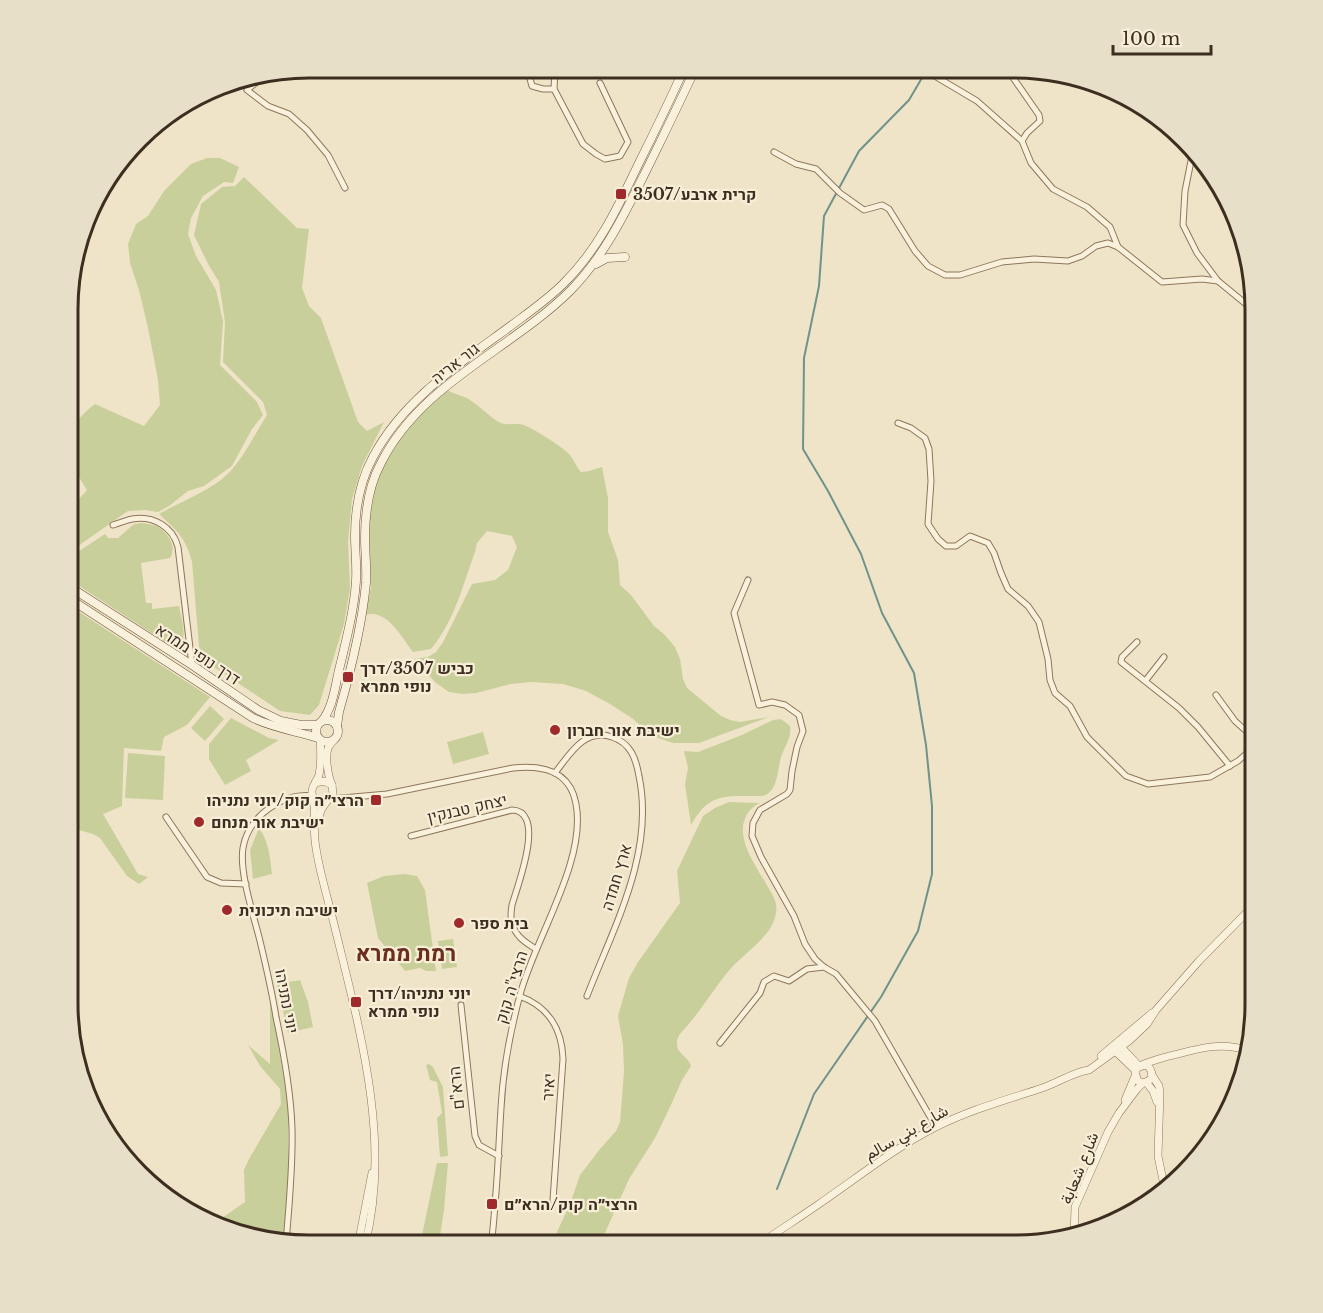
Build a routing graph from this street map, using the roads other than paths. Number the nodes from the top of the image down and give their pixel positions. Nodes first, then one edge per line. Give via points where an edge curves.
1 (530, 78) edge
2 (554, 78) edge
3 (680, 78) edge
4 (691, 78) edge
5 (938, 78) edge
6 (1013, 78) edge
7 (600, 83) dead end
8 (253, 85) edge
9 (554, 89) junction
10 (1022, 141) junction
11 (774, 152) dead end
12 (1190, 160) edge
13 (345, 188) dead end
14 (1118, 247) junction
15 (625, 257) dead end
16 (592, 267) junction
17 (1218, 281) junction
18 (1245, 303) edge
19 (898, 423) dead end
20 (113, 525) dead end
21 (748, 580) dead end
22 (78, 592) edge
23 (78, 604) edge
24 (1137, 642) dead end
25 (190, 645) junction
26 (178, 656) junction
27 (1164, 657) dead end
28 (192, 665) junction
29 (1146, 680) junction
30 (1216, 695) dead end
31 (320, 723) junction
32 (337, 726) junction
33 (1245, 730) edge
34 (319, 739) junction
35 (334, 740) junction
36 (1245, 755) edge
37 (1230, 766) junction
38 (555, 773) junction
39 (314, 785) junction
40 (332, 787) junction
41 (298, 796) junction
42 (357, 796) junction
43 (314, 797) junction
44 (329, 800) junction
45 (166, 817) dead end
46 (315, 836) junction
47 (411, 836) dead end
48 (246, 884) junction
49 (1245, 914) edge
50 (536, 949) junction
51 (824, 967) junction
52 (519, 996) junction
53 (587, 996) dead end
54 (461, 1005) dead end
55 (720, 1042) dead end
56 (1117, 1048) junction
57 (1241, 1049) edge
58 (1168, 1057) junction
59 (1138, 1070) junction
60 (1152, 1074) junction
61 (1144, 1083) junction
62 (1119, 1113) junction
63 (1159, 1114) junction
64 (936, 1127) junction
65 (376, 1156) junction
66 (499, 1156) junction
67 (1163, 1180) edge
68 (553, 1200) dead end
69 (1074, 1227) edge
70 (287, 1234) edge
71 (360, 1235) edge
72 (367, 1235) edge
73 (492, 1235) edge
74 (773, 1235) edge

1 - 9 street via 532,86
2 - 9 street
3 - 31 main road, גור אריה via 609,225 588,257 554,293 414,401 378,447 361,487 351,617 332,701
4 - 16 main road, גור אריה via 617,230
5 - 10 street via 977,101
6 - 10 street via 1040,122
7 - 9 street via 628,142 620,156 605,159 583,144
8 - 13 street via 247,90 268,106 289,114 307,130 328,155
10 - 14 street via 1031,163 1053,189 1087,207 1110,226
11 - 14 street via 816,169 864,210 882,205 889,209 915,251 928,266 945,275 960,275 1002,262 1068,261 1096,246 1108,243
12 - 17 street via 1183,225
14 - 17 street via 1162,282
15 - 16 main road via 607,258
16 - 32 main road, גור אריה via 560,300 421,408 387,452 370,489 365,524 364,599
17 - 18 street
19 - 37 street via 925,438 929,449 928,524 946,546 956,546 970,536 988,543 1008,589 1039,622 1055,693 1070,706 1087,737 1126,776 1149,784 1210,777
20 - 25 street via 148,519 163,524 176,538
21 - 51 street via 734,613 759,705 785,705 799,715 804,731 797,747 790,790 760,810 752,836 806,944
22 - 26 main road, דרך נופי ממרא
23 - 34 main road, דרך נופי ממרא via 253,718
24 - 29 street via 1121,662
25 - 26 street via 185,654
25 - 28 street
26 - 28 main road, דרך נופי ממרא
27 - 29 street
28 - 31 main road, דרך נופי ממרא via 269,715 301,725
29 - 37 street via 1198,727
30 - 33 street
31 - 32 main road via 329,719
31 - 34 main road via 316,731
32 - 35 main road
34 - 35 main road
34 - 39 street via 319,775
35 - 40 street via 327,754
36 - 37 street
38 - 42 street via 531,766 513,768 387,794
38 - 50 street, הרצי"ה קוק via 574,796 576,836 572,858
38 - 53 street, ארץ חמדה via 579,744 592,736 608,735 634,755 641,785 641,841 635,869
39 - 40 street via 324,781
39 - 41 street
39 - 43 street
40 - 42 street
40 - 44 street
41 - 43 street
41 - 48 street, יוני נתניהו via 270,808 249,830 242,859
42 - 44 street
43 - 44 street via 322,802
43 - 46 street
44 - 46 street via 321,810
45 - 48 street via 207,877 221,883
46 - 65 street via 362,1044
47 - 50 street, יצחק טבנקין via 519,810 527,824 528,851 511,919 518,935
48 - 70 street, יוני נתניהו via 273,1002 290,1102 292,1156
49 - 56 street, شارع بني سالم
50 - 52 street, הרצי"ה קוק
51 - 55 street via 807,969 789,981 774,976 764,982 760,993
51 - 64 street via 836,974 875,1021
52 - 66 street, הרצי"ה קוק via 504,1078
52 - 68 street, יאיר via 547,1014 562,1042
54 - 66 street, הרא"ם via 475,1136 479,1145
56 - 59 street
56 - 64 street, شارع بني سالم via 1053,1085
57 - 58 street via 1201,1047
58 - 59 street
58 - 60 street
59 - 60 street via 1147,1066
59 - 61 street via 1138,1081
59 - 62 street
60 - 61 street
60 - 63 street via 1160,1093
61 - 62 street
61 - 63 street via 1155,1095
62 - 69 street, شارع شعابة via 1075,1207
63 - 67 street via 1158,1156
64 - 74 street, شارع بني سالم via 885,1157
65 - 71 street
65 - 72 street
66 - 73 street, הרצי"ה קוק

